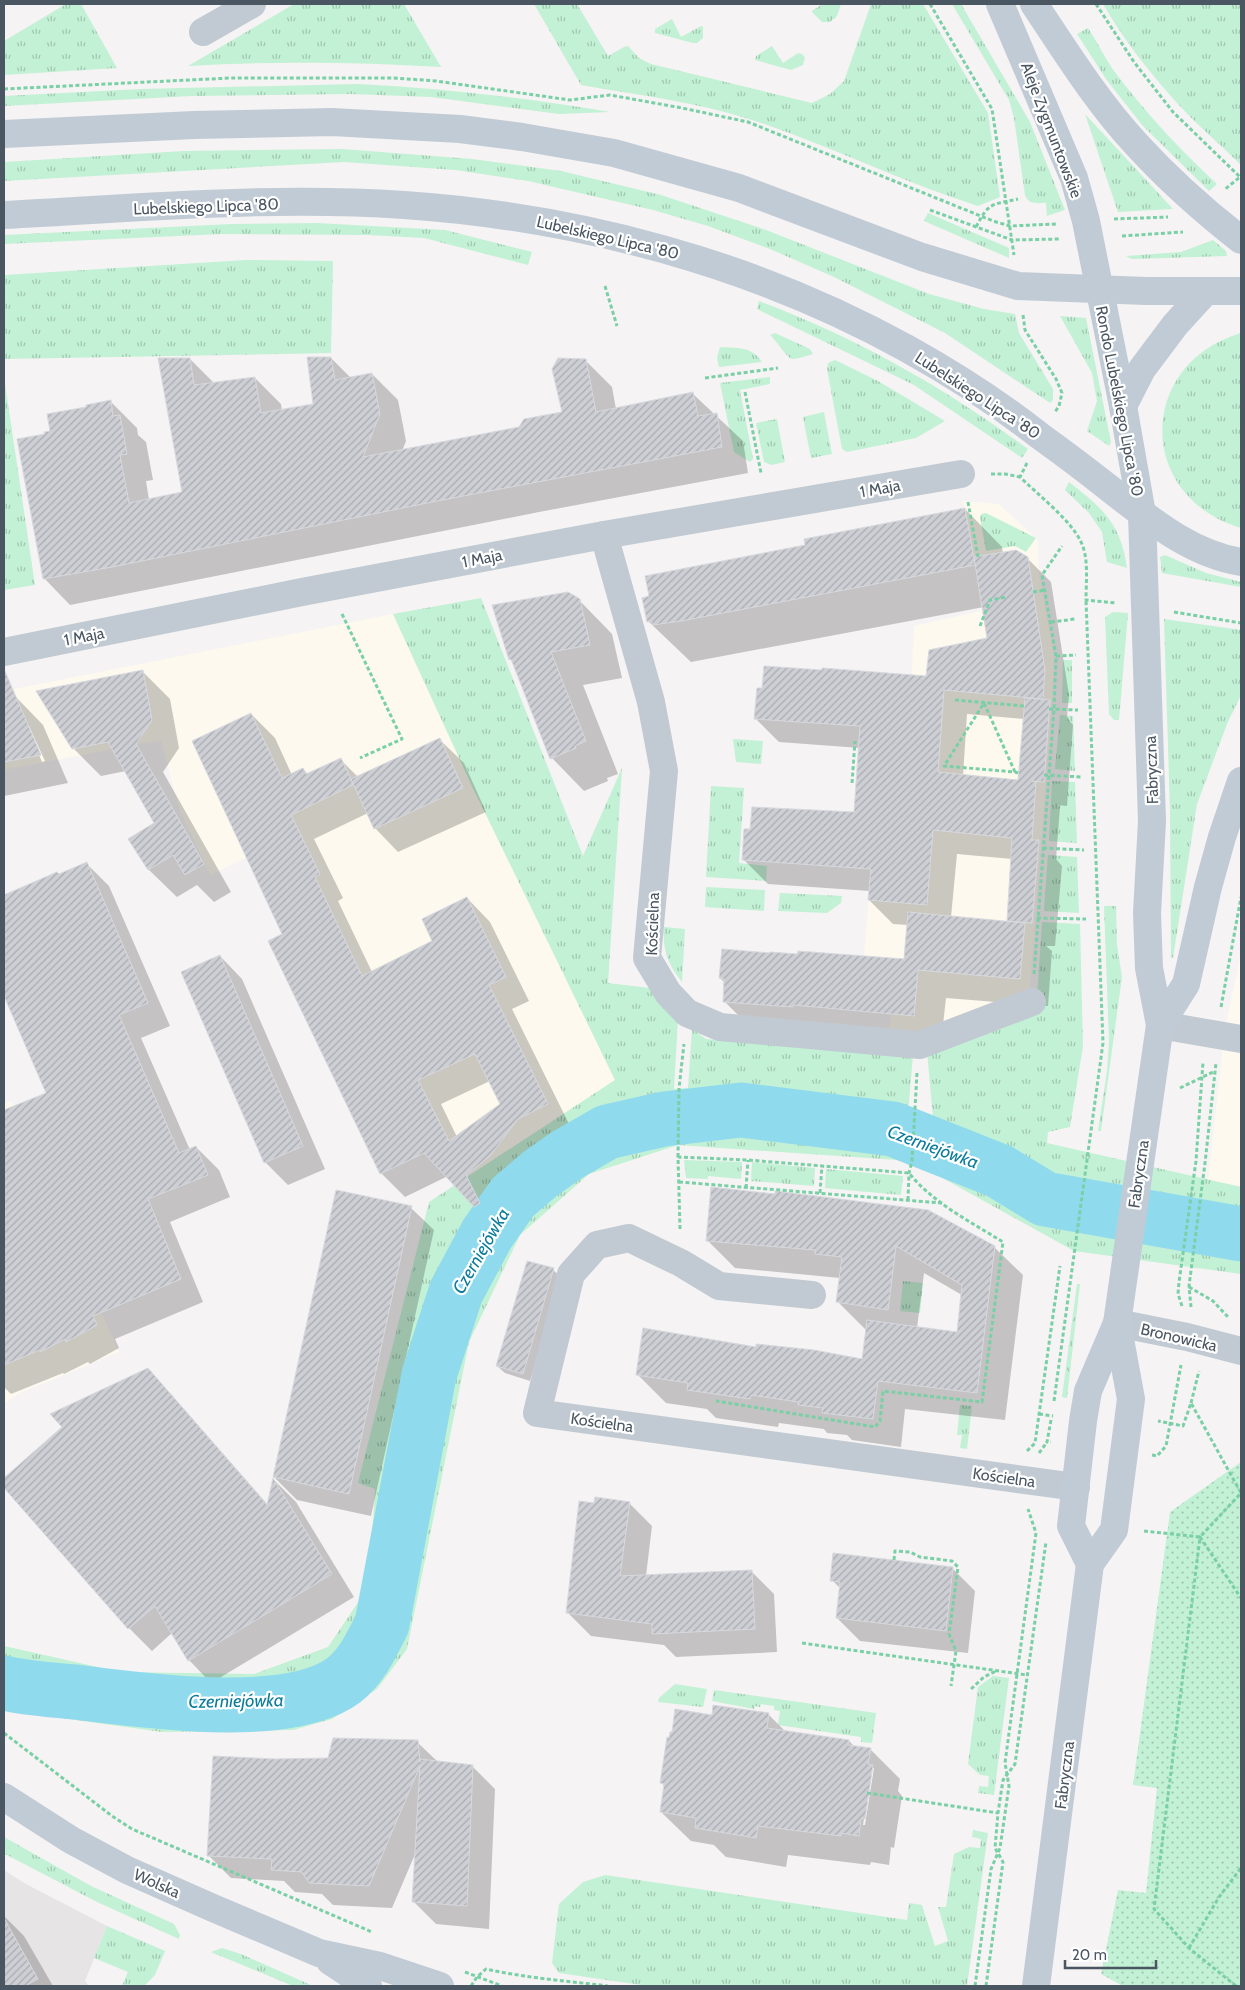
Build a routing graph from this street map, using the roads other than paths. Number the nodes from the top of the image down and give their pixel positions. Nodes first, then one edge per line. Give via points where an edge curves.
1 (252, 4) edge
2 (1000, 4) edge
3 (1034, 4) edge
4 (203, 32) dead end
5 (4, 134) edge
6 (4, 215) edge
7 (1241, 240) edge
8 (1098, 289) junction
9 (1206, 291) junction
10 (1241, 291) edge
11 (1123, 406) junction
12 (964, 485) road end
13 (1142, 514) junction
14 (604, 535) junction
15 (1241, 562) edge
16 (4, 652) edge
17 (1241, 781) edge
18 (1032, 1002) road end
19 (1160, 1025) junction
20 (1241, 1039) edge
21 (812, 1295) dead end
22 (1117, 1323) junction
23 (1241, 1351) edge
24 (1076, 1487) junction
25 (1090, 1564) junction
26 (4, 1797) edge
27 (319, 1953) junction
28 (449, 1978) edge
29 (368, 1986) edge
30 (1036, 1986) edge

1 - 4 street
2 - 8 street, Aleje Zygmuntowskie via 1074,178 1086,221
3 - 7 street via 1086,81 1136,144 1176,185
5 - 8 street via 332,122 460,129 522,137 614,154 739,188 922,257 1018,286
6 - 13 street, Lubelskiego Lipca '80 via 197,205 400,205 524,217 652,246 764,283 905,347 1010,414
8 - 9 street, Rondo Lubelskiego Lipca '80
8 - 11 street, Rondo Lubelskiego Lipca '80
9 - 10 street, Rondo Lubelskiego Lipca '80
9 - 11 street via 1142,369
11 - 13 street, Rondo Lubelskiego Lipca '80
12 - 14 street, 1 Maja
13 - 15 street, Rondo Lubelskiego Lipca '80 via 1200,550
13 - 19 street, Fabryczna via 1152,811 1147,913 1149,968
14 - 16 street, 1 Maja
14 - 18 street, Kościelna via 651,702 664,771 648,958 668,993 687,1013 720,1027 920,1046
17 - 19 street, Fabryczna via 1208,887 1186,984
19 - 20 street
19 - 22 street, Fabryczna
21 - 24 street, Kościelna via 719,1286 629,1238 597,1245 571,1274 537,1414
22 - 23 street, Bronowicka
22 - 24 street, Fabryczna via 1088,1391
22 - 25 street, Fabryczna via 1131,1399 1114,1530
24 - 25 street, Fabryczna via 1072,1526
25 - 30 street, Fabryczna
26 - 27 street, Wolska via 71,1840 127,1870
27 - 28 street, Wolska
27 - 29 street, Wolska

